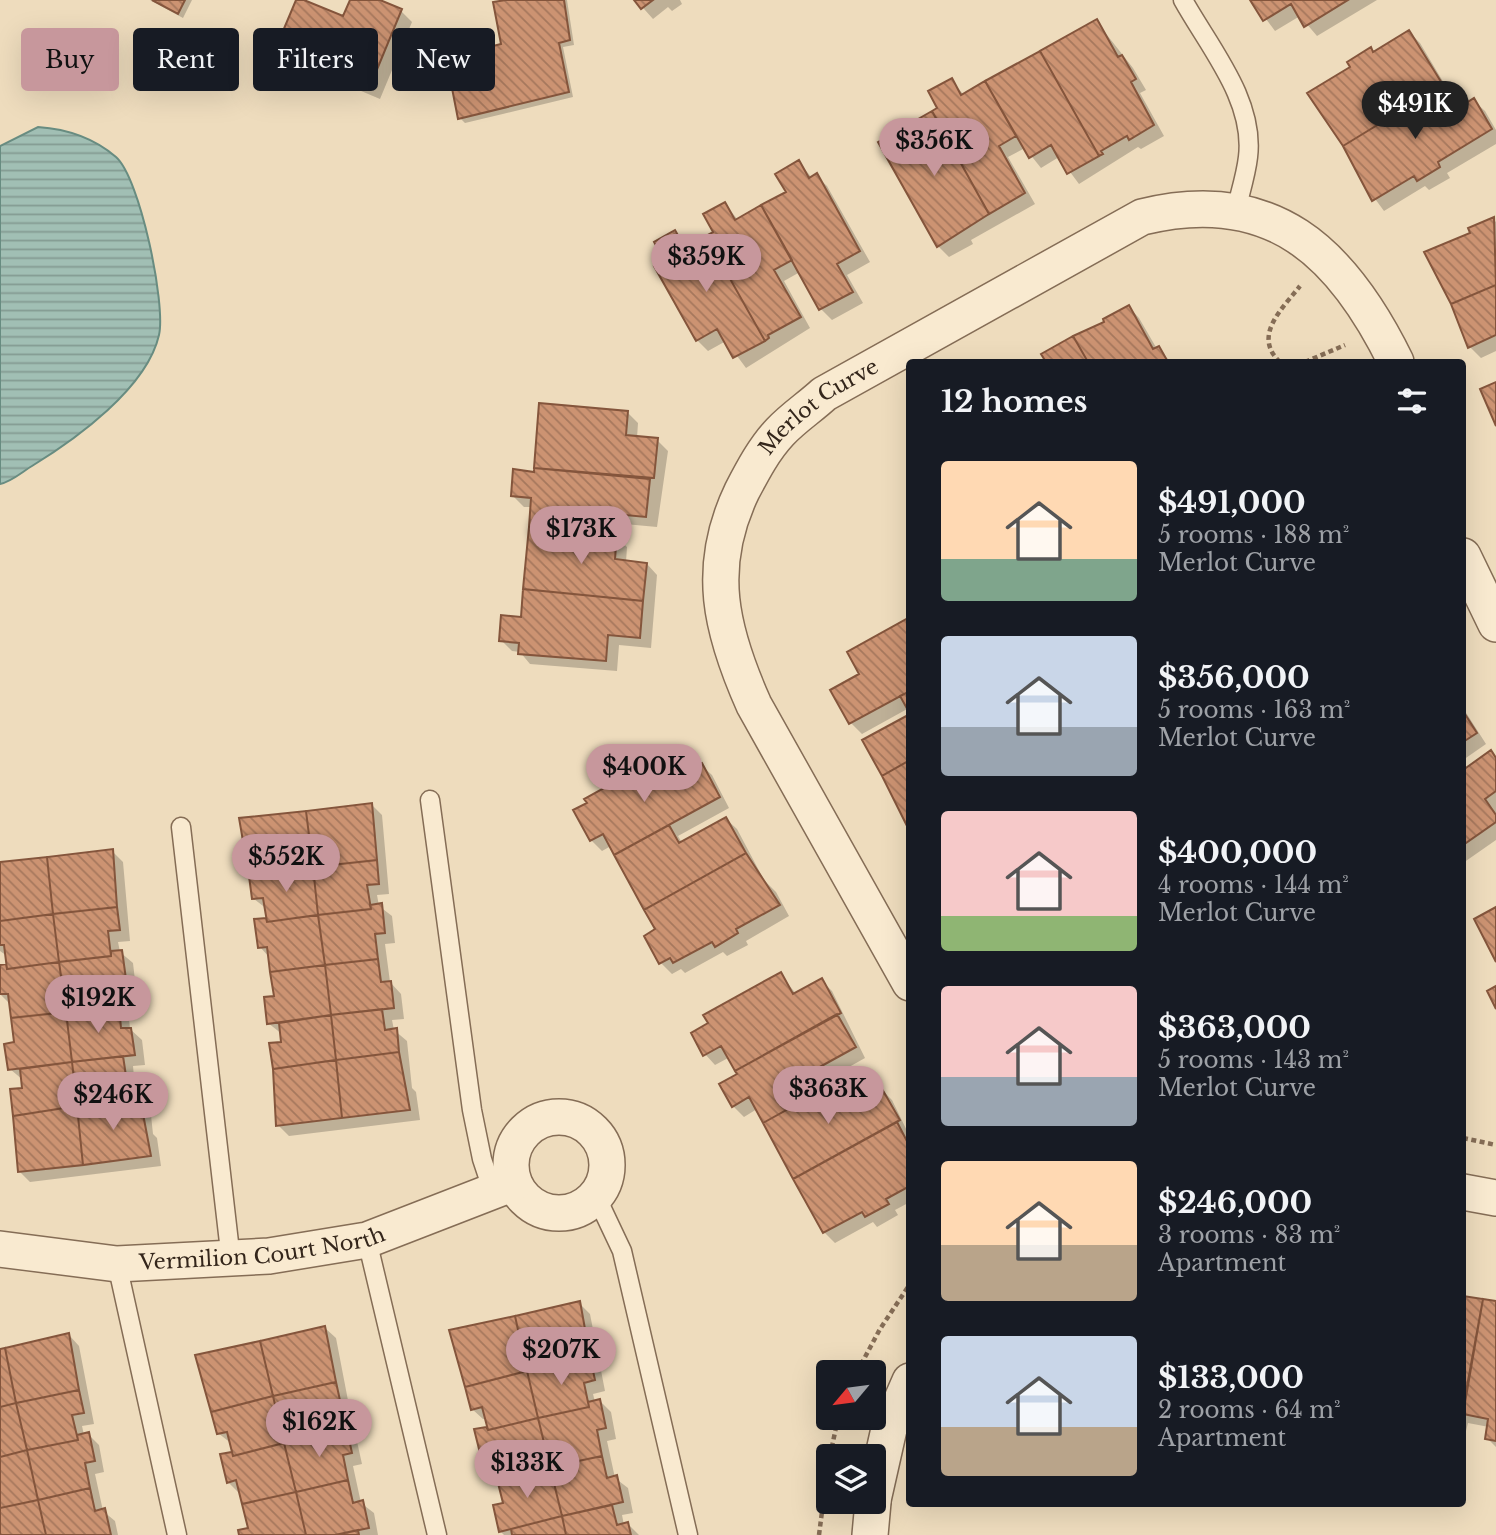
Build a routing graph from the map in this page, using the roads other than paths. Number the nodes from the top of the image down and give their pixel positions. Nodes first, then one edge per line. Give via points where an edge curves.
1 (1183, 0) edge
2 (1236, 210) junction
3 (1394, 359) edge
4 (1466, 562) edge
5 (1496, 624) edge
6 (430, 800) dead end
7 (180, 827) dead end
8 (906, 976) edge
9 (504, 1187) junction
10 (1466, 1193) edge
11 (596, 1196) junction
12 (1496, 1198) edge
13 (368, 1240) junction
14 (0, 1249) edge
15 (231, 1259) junction
16 (117, 1264) junction
17 (906, 1390) edge
18 (886, 1444) edge
19 (872, 1514) edge
20 (177, 1535) edge
21 (437, 1535) edge
22 (688, 1535) edge
23 (870, 1535) edge

1 - 2 lane via 1245,116 1249,156
2 - 3 street, Merlot Curve via 1276,224 1323,256 1350,284
2 - 8 street, Merlot Curve via 1194,208 1142,217 824,394 767,448 732,512 724,537 720,599 735,663
4 - 5 street
6 - 9 lane via 472,1110 482,1159
7 - 15 lane
9 - 11 street via 547,1212 580,1209
9 - 11 street via 524,1132 542,1120 563,1117 593,1130 605,1149 607,1172
9 - 13 street, Vermilion Court North
10 - 12 street
11 - 22 lane via 622,1251
13 - 15 street, Vermilion Court North
13 - 21 lane
14 - 16 street, Vermilion Court North
15 - 16 street, Vermilion Court North
16 - 20 lane
17 - 18 street
19 - 23 street

